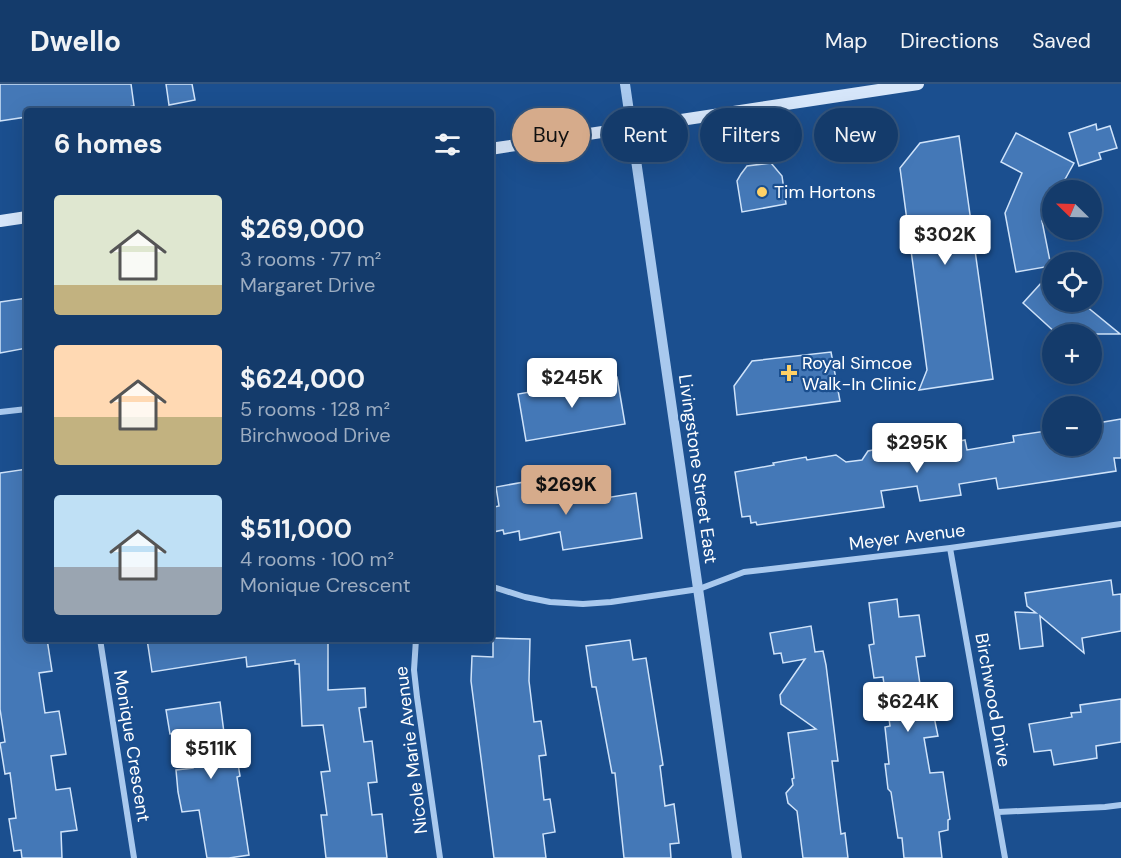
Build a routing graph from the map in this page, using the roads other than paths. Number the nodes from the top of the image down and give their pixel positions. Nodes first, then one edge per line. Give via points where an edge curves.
1 (625, 84) edge
2 (918, 84) edge
3 (629, 108) edge
4 (688, 120) edge
5 (602, 133) edge
6 (494, 148) edge
7 (638, 162) edge
8 (24, 217) edge
9 (0, 221) edge
10 (24, 409) edge
11 (0, 412) edge
12 (1121, 525) edge
13 (950, 548) junction
14 (494, 587) edge
15 (699, 589) junction
16 (100, 642) edge
17 (416, 642) edge
18 (1121, 805) edge
19 (998, 812) junction
20 (134, 858) edge
21 (440, 858) edge
22 (737, 858) edge
23 (1005, 858) edge

1 - 3 street, Livingstone Street East
2 - 4 main road
5 - 6 main road
7 - 15 street, Livingstone Street East
8 - 9 main road
10 - 11 street
12 - 13 street, Meyer Avenue
13 - 15 street, Meyer Avenue via 744,572
13 - 19 street, Birchwood Drive
14 - 15 street, Meyer Avenue via 537,600 583,604
15 - 22 street, Livingstone Street East
16 - 20 street, Monique Crescent
17 - 21 street, Nicole Marie Avenue via 417,697
18 - 19 street
19 - 23 street, Birchwood Drive

